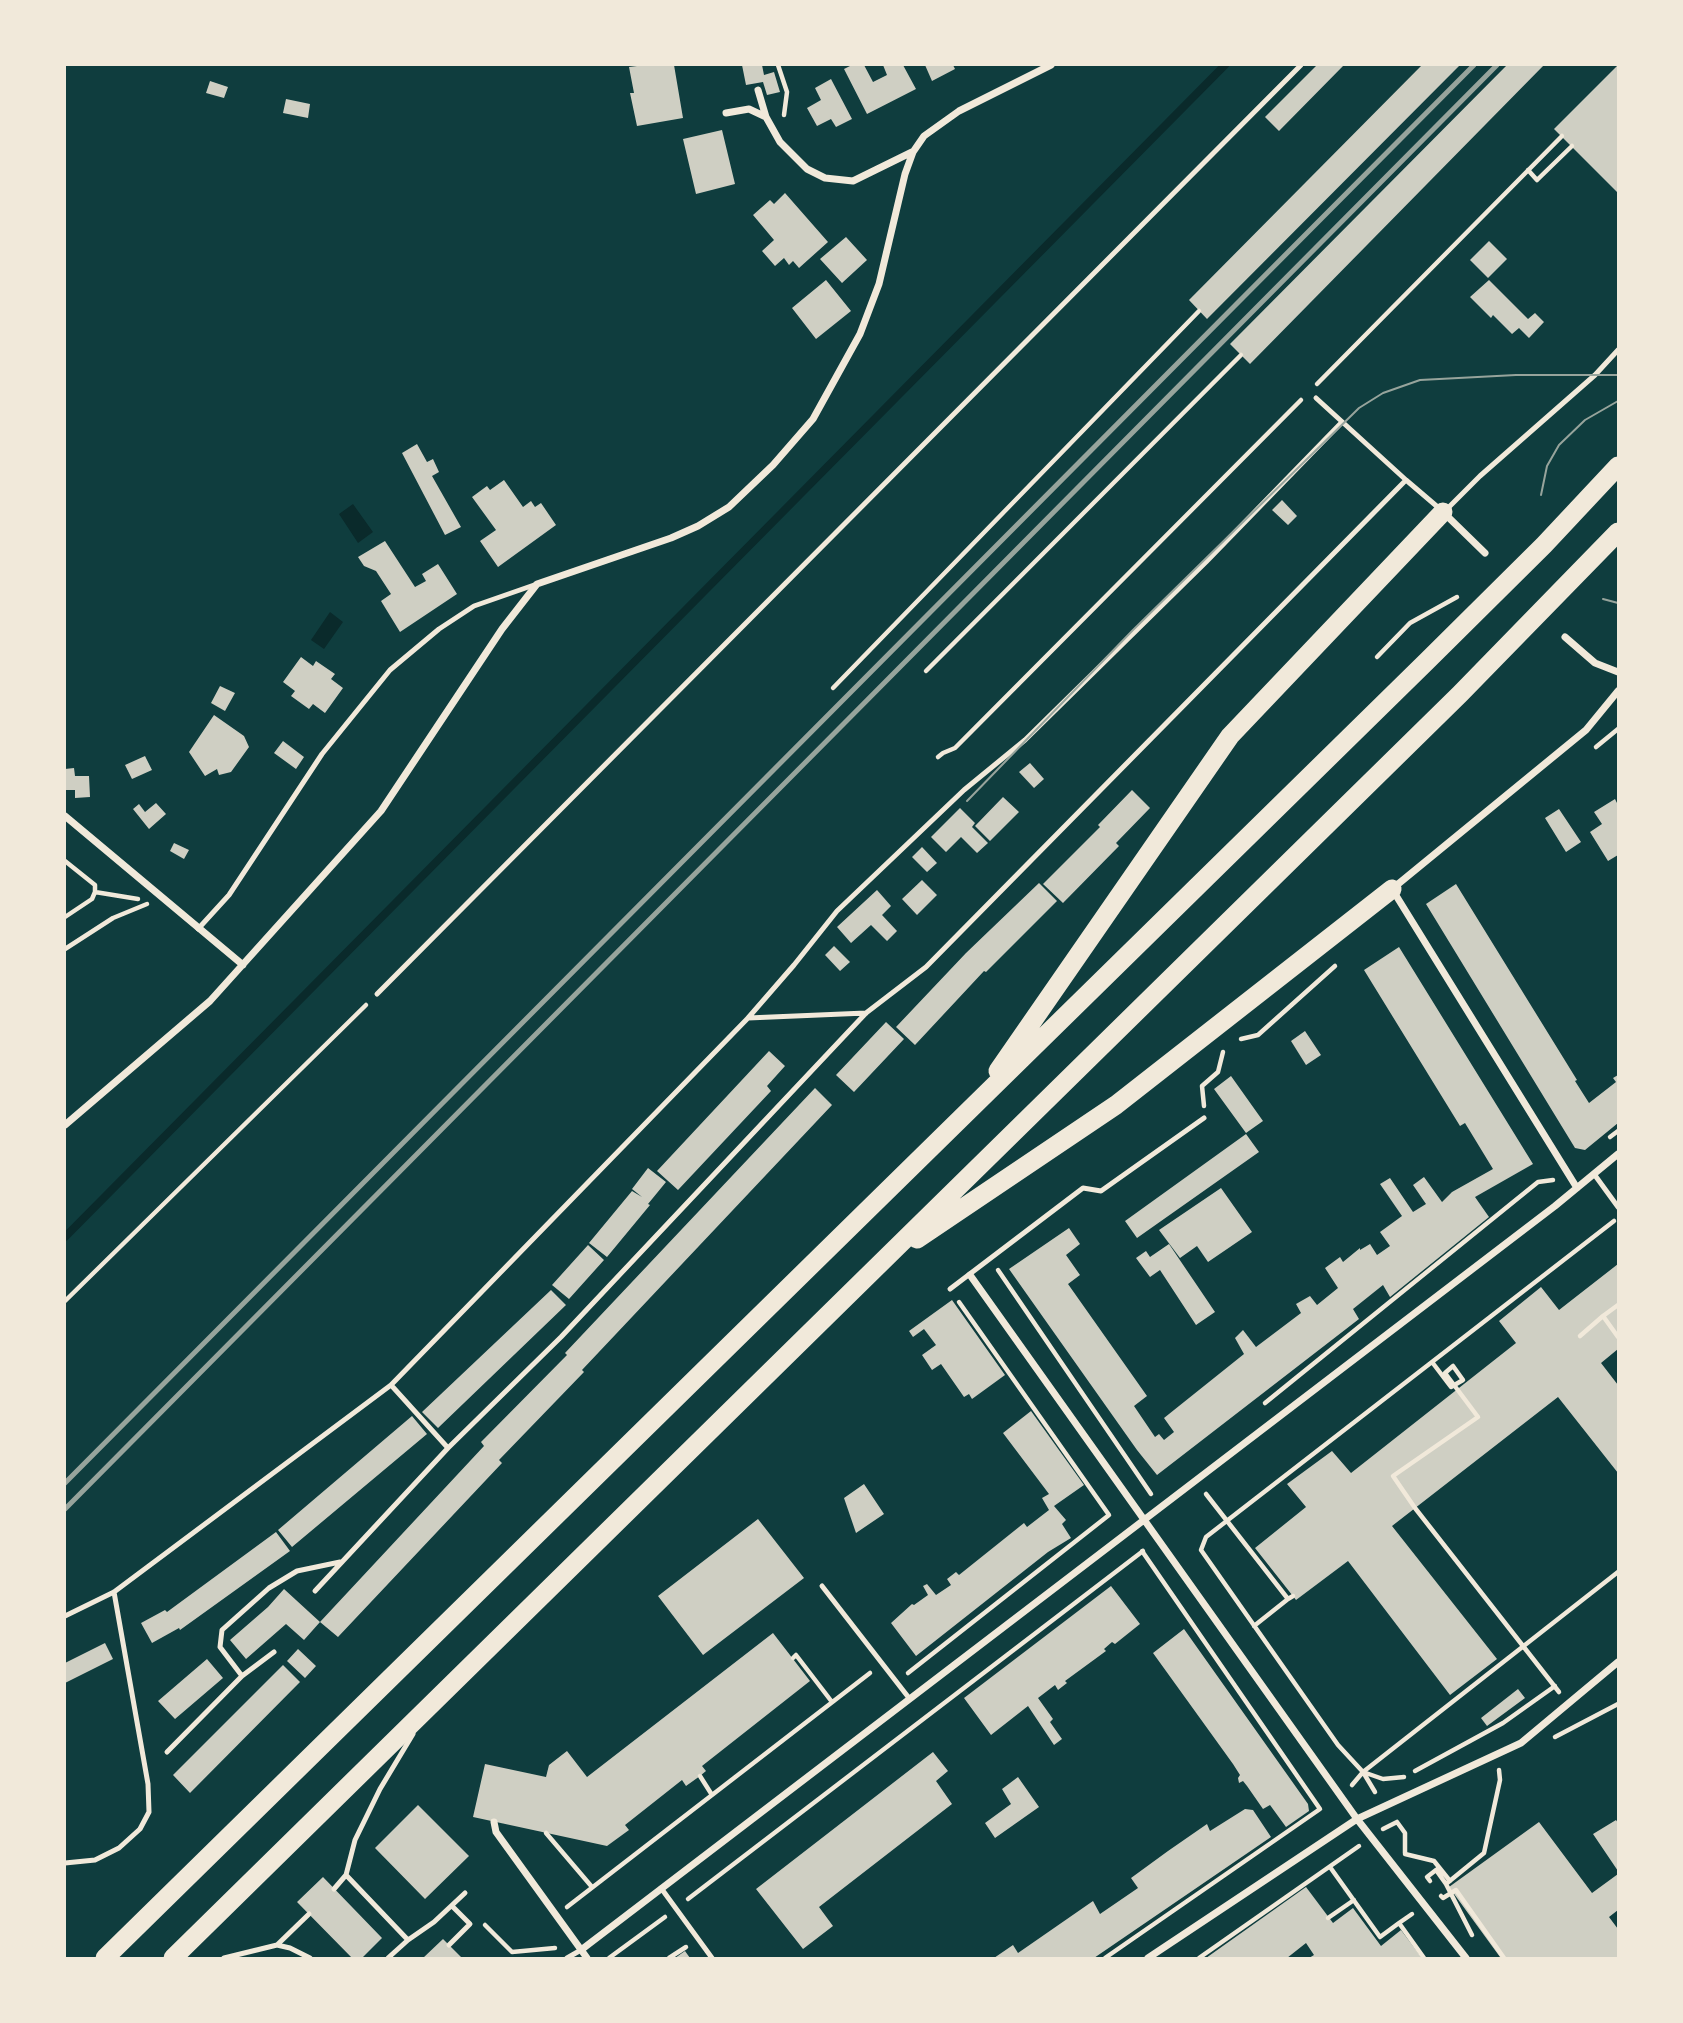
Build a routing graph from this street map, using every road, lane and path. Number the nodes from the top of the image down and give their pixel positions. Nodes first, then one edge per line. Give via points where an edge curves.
1 (778, 65) edge
2 (1051, 65) edge
3 (1301, 65) edge
4 (758, 90) dead end
5 (726, 113) dead end
6 (766, 117) junction
7 (1562, 136) dead end
8 (780, 142) junction
9 (1572, 146) dead end
10 (913, 152) junction
11 (1528, 170) junction
12 (1199, 311) dead end
13 (1618, 350) edge
14 (1241, 355) dead end
15 (1311, 390) dead end
16 (1316, 398) dead end
17 (1302, 399) dead end
18 (1342, 422) junction
19 (1618, 466) edge
20 (1406, 480) junction
21 (1443, 512) junction
22 (1618, 532) edge
23 (1485, 553) dead end
24 (537, 584) junction
25 (1462, 595) dead end
26 (1565, 637) dead end
27 (1377, 657) dead end
28 (926, 671) dead end
29 (1618, 672) edge
30 (833, 688) dead end
31 (1618, 691) edge
32 (1618, 729) edge
33 (1586, 755) dead end
34 (938, 757) dead end
35 (65, 816) edge
36 (65, 861) edge
37 (1392, 889) junction
38 (95, 892) junction
39 (65, 917) edge
40 (198, 929) junction
41 (65, 949) edge
42 (1342, 957) dead end
43 (243, 965) junction
44 (377, 994) joint
45 (866, 1013) junction
46 (748, 1018) junction
47 (971, 1110) junction
48 (1205, 1118) joint
49 (65, 1125) edge
50 (1618, 1154) edge
51 (1594, 1174) junction
52 (1560, 1175) dead end
53 (1577, 1188) junction
54 (1618, 1207) edge
55 (1618, 1217) edge
56 (990, 1259) junction
57 (876, 1267) junction
58 (971, 1275) junction
59 (950, 1289) joint
60 (65, 1301) edge
61 (1618, 1305) edge
62 (1603, 1316) junction
63 (1580, 1336) dead end
64 (1618, 1337) edge
65 (1432, 1362) junction
66 (391, 1385) junction
67 (1259, 1408) dead end
68 (448, 1448) junction
69 (1160, 1488) dead end
70 (1151, 1494) junction
71 (1135, 1507) junction
72 (1109, 1514) junction
73 (1144, 1519) junction
74 (1227, 1522) junction
75 (1129, 1530) junction
76 (1143, 1551) junction
77 (341, 1562) junction
78 (1618, 1572) edge
79 (822, 1587) dead end
80 (315, 1591) dead end
81 (114, 1592) junction
82 (1293, 1595) dead end
83 (1288, 1600) junction
84 (65, 1616) edge
85 (1254, 1626) junction
86 (1524, 1646) junction
87 (274, 1652) dead end
88 (793, 1658) dead end
89 (880, 1661) junction
90 (1618, 1662) edge
91 (242, 1676) junction
92 (897, 1682) junction
93 (909, 1698) junction
94 (832, 1702) junction
95 (1618, 1704) edge
96 (430, 1705) junction
97 (1526, 1738) junction
98 (167, 1752) dead end
99 (1497, 1754) junction
100 (1363, 1772) junction
101 (700, 1776) dead end
102 (712, 1795) junction
103 (1384, 1806) junction
104 (1357, 1819) junction
105 (494, 1822) dead end
106 (546, 1833) dead end
107 (1359, 1846) dead end
108 (1405, 1854) junction
109 (65, 1863) edge
110 (1413, 1865) dead end
111 (1330, 1867) junction
112 (346, 1875) junction
113 (1422, 1876) dead end
114 (1448, 1883) junction
115 (592, 1887) junction
116 (661, 1888) junction
117 (1430, 1888) dead end
118 (334, 1889) dead end
119 (465, 1893) dead end
120 (1440, 1899) junction
121 (1354, 1900) junction
122 (1424, 1905) junction
123 (452, 1906) junction
124 (677, 1908) junction
125 (1446, 1910) dead end
126 (309, 1914) dead end
127 (555, 1916) junction
128 (1328, 1918) dead end
129 (1399, 1923) junction
130 (470, 1924) junction
131 (566, 1931) junction
132 (1461, 1931) dead end
133 (408, 1940) junction
134 (1468, 1940) dead end
135 (277, 1945) junction
136 (449, 1945) dead end
137 (1477, 1946) dead end
138 (581, 1950) junction
139 (105, 1958) edge
140 (173, 1958) edge
141 (224, 1958) edge
142 (310, 1958) edge
143 (387, 1958) edge
144 (567, 1958) edge
145 (587, 1958) edge
146 (609, 1958) edge
147 (712, 1958) edge
148 (1105, 1958) edge
149 (1148, 1958) edge
150 (1199, 1958) edge
151 (1424, 1958) edge
152 (1466, 1958) edge
153 (1504, 1958) edge

1 - 8 path via 787,92
2 - 10 street via 959,111 924,136
3 - 44 lane
4 - 6 street
5 - 6 street via 749,109
6 - 8 street
7 - 11 path
8 - 10 street via 807,169 825,178 853,181
9 - 11 path via 1537,180
10 - 24 street via 879,284 860,334 813,419 773,465 729,507 698,526
11 - 15 path
12 - 30 path
13 - 21 lane
14 - 28 path
16 - 18 lane
17 - 34 path via 955,748
18 - 20 lane
18 - 46 lane via 1026,740 964,790 837,911
19 - 47 highway via 1544,545
20 - 21 lane
20 - 45 lane via 926,967
21 - 23 street
21 - 47 highway via 1230,736
22 - 57 highway via 1460,694
24 - 40 lane via 474,606 390,670 322,754 229,895
24 - 43 street via 381,811
25 - 27 path via 1410,623
26 - 29 street via 1595,663
31 - 37 street via 1586,730
32 - 33 path
35 - 40 street
36 - 38 path via 95,885
37 - 53 street
37 - 57 highway via 1116,1105
38 - 39 path
38 - 41 path via 152,902 113,918
40 - 43 street
42 - 48 path via 1258,1035 1242,1038 1222,1053 1218,1072 1202,1086
43 - 49 street via 210,1001
44 - 60 path
45 - 46 lane
45 - 68 lane via 561,1337
46 - 66 lane
47 - 139 highway
48 - 56 lane via 1101,1191 1083,1188
50 - 51 street
51 - 53 street
51 - 54 lane
52 - 67 path via 1538,1182
53 - 73 street
55 - 65 path
56 - 58 lane
56 - 70 path
57 - 96 highway
58 - 59 lane
58 - 71 street
59 - 72 path
61 - 62 path
62 - 63 path
62 - 64 path
65 - 74 path
65 - 86 path via 1451,1387 1462,1380 1452,1366 1445,1373 1457,1389 1478,1417 1393,1476
66 - 68 lane
66 - 81 lane
68 - 77 lane
69 - 70 path
70 - 71 path
71 - 73 street
72 - 75 path
72 - 92 path
73 - 75 street
73 - 104 street
74 - 83 path
74 - 85 path via 1206,1537 1201,1550
75 - 76 path
75 - 93 street
76 - 124 path
76 - 148 path via 1320,1809
77 - 80 lane
77 - 91 lane via 297,1571 269,1588 222,1630 220,1647
78 - 86 path
79 - 89 lane
81 - 84 lane
81 - 109 lane via 149,1812 140,1829 120,1847 95,1860
82 - 83 path
83 - 85 path
85 - 100 path via 1338,1745
86 - 100 path
86 - 100 path via 1555,1686 1503,1723 1402,1778 1383,1779
87 - 91 lane
88 - 94 path via 796,1655
89 - 92 lane
89 - 94 path
90 - 97 street
91 - 98 lane
92 - 93 lane
93 - 116 street
94 - 102 path
95 - 97 path via 1559,1737
96 - 112 lane via 370,1809 355,1840
96 - 140 highway
97 - 99 street
99 - 103 street
99 - 114 path via 1500,1780 1484,1853
100 - 103 path
101 - 102 path
102 - 115 path
103 - 104 street
103 - 108 path via 1405,1833
104 - 122 street
104 - 149 street
105 - 127 street via 496,1832
106 - 115 path
107 - 111 path
108 - 110 path
108 - 114 path via 1434,1861
111 - 121 path
111 - 150 path
112 - 118 lane
112 - 133 lane
113 - 117 path
114 - 120 path via 1436,1870 1427,1877
114 - 137 path
115 - 127 path
116 - 124 lane
116 - 138 street
119 - 123 lane
120 - 125 path
120 - 153 path via 1456,1890
121 - 128 path
121 - 129 path via 1380,1937
122 - 129 path
122 - 152 street
123 - 130 lane
123 - 133 lane
124 - 146 path
124 - 147 lane
126 - 135 lane
127 - 131 street
129 - 151 path
130 - 131 path via 486,1925 512,1952 550,1950 560,1946 563,1940 559,1936
130 - 136 lane
131 - 138 street
132 - 134 path
133 - 143 lane
135 - 141 lane
135 - 142 lane
138 - 144 lane
138 - 145 street

